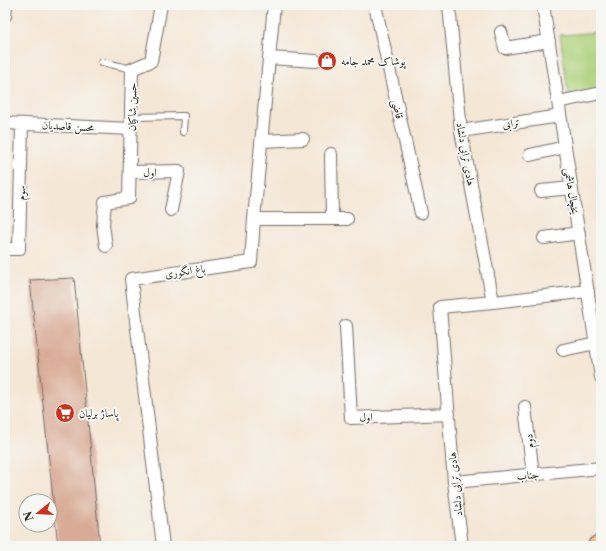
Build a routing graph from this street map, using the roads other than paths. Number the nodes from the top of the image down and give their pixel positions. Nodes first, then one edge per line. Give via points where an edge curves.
1 (6, 5) edge
2 (160, 5) edge
3 (274, 5) edge
4 (375, 5) edge
5 (449, 5) edge
6 (543, 5) edge
7 (5, 16) edge
8 (501, 32) dead end
9 (549, 41) junction
10 (269, 58) junction
11 (316, 61) dead end
12 (102, 62) dead end
13 (132, 69) junction
14 (601, 93) edge
15 (558, 102) junction
16 (560, 116) junction
17 (5, 122) edge
18 (131, 123) junction
19 (22, 124) junction
20 (461, 131) junction
21 (183, 132) dead end
22 (303, 139) dead end
23 (262, 141) junction
24 (565, 147) junction
25 (330, 154) dead end
26 (530, 155) dead end
27 (130, 172) junction
28 (571, 188) junction
29 (541, 191) dead end
30 (171, 210) dead end
31 (421, 213) dead end
32 (254, 219) junction
33 (332, 219) junction
34 (347, 219) dead end
35 (578, 233) junction
36 (544, 238) dead end
37 (106, 246) dead end
38 (5, 249) edge
39 (588, 290) junction
40 (493, 302) junction
41 (597, 321) edge
42 (346, 326) dead end
43 (596, 343) junction
44 (564, 350) dead end
45 (600, 368) edge
46 (525, 407) dead end
47 (449, 414) junction
48 (601, 468) edge
49 (533, 475) junction
50 (454, 482) junction
51 (163, 546) edge
52 (462, 546) edge

1 - 7 street
2 - 13 street, حسین شاکیان via 151,61
3 - 10 street, باغ انگوری
4 - 31 street, قاضی
5 - 20 street, هادی ترابی دلشاد
6 - 9 street, یخچال هاشمی
8 - 9 street via 505,48
9 - 15 street, یخچال هاشمی
10 - 11 street
10 - 23 street, باغ انگوری
12 - 13 lane
13 - 18 street, حسین شاکیان
14 - 15 street
15 - 16 street, یخچال هاشمی
16 - 20 street, ترابی
16 - 24 street, یخچال هاشمی
17 - 19 street, محسن قاصدیان
18 - 19 street, محسن قاصدیان
18 - 21 lane via 184,116
18 - 27 street, حسین شاکیان
19 - 38 street, سوم via 19,249
20 - 40 street, هادی ترابی دلشاد
22 - 23 street
23 - 32 street, باغ انگوری
24 - 26 street
24 - 28 street, یخچال هاشمی
25 - 33 street
27 - 30 street, اول via 179,171
27 - 37 street, حسین شاکیان via 129,198 106,202 103,225
28 - 29 street
28 - 35 street, یخچال هاشمی
32 - 33 street
32 - 51 street, باغ انگوری via 251,262 131,279
33 - 34 street
35 - 36 street
35 - 39 street, یخچال هاشمی
39 - 40 street, هادی ترابی دلشاد
39 - 41 street, یخچال هاشمی
40 - 47 street, هادی ترابی دلشاد via 440,307
41 - 43 street, یخچال هاشمی
42 - 47 street, اول via 351,418
43 - 44 street
43 - 45 street, یخچال هاشمی
46 - 49 street, دوم
47 - 50 street, هادی ترابی دلشاد
48 - 49 street, جناب
49 - 50 street, جناب
50 - 52 street, هادی ترابی دلشاد

